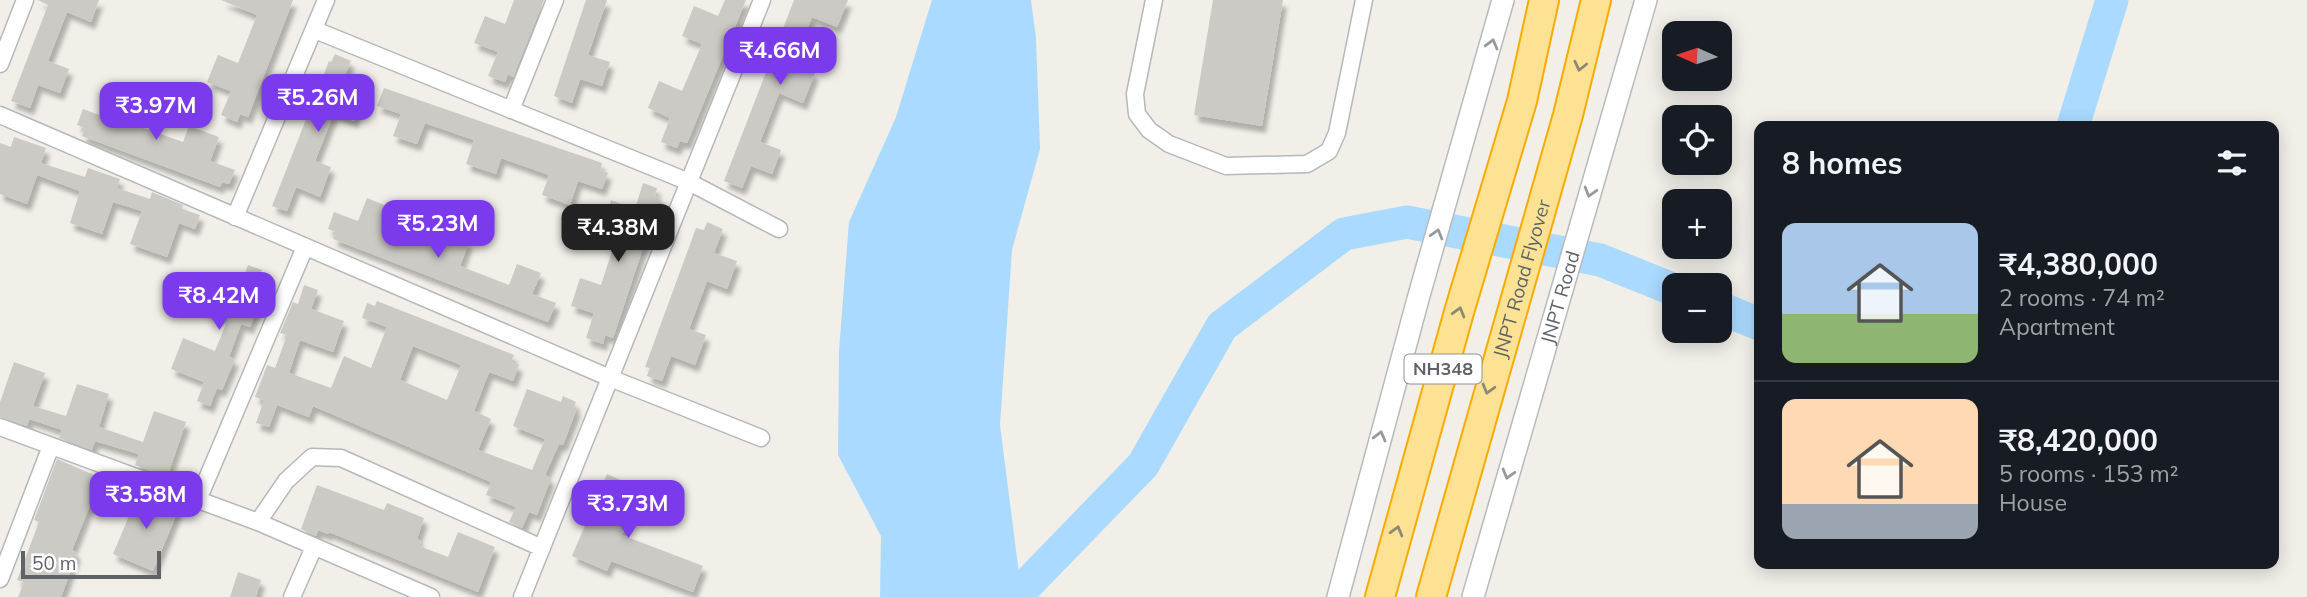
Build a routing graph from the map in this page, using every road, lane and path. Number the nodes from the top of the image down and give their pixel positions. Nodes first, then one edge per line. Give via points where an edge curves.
1 (25, 0) edge
2 (326, 0) edge
3 (555, 0) edge
4 (762, 0) edge
5 (1154, 0) edge
6 (1364, 0) edge
7 (1503, 0) edge
8 (1544, 0) edge
9 (1595, 0) edge
10 (1646, 0) edge
11 (315, 30) junction
12 (0, 64) edge
13 (511, 110) junction
14 (0, 115) edge
15 (689, 182) junction
16 (236, 217) junction
17 (779, 229) dead end
18 (305, 247) junction
19 (610, 379) junction
20 (0, 428) edge
21 (761, 438) dead end
22 (51, 446) junction
23 (198, 500) junction
24 (258, 522) junction
25 (314, 547) junction
26 (542, 548) junction
27 (0, 579) edge
28 (292, 597) edge
29 (431, 597) edge
30 (522, 597) edge
31 (1338, 597) edge
32 (1380, 597) edge
33 (1430, 597) edge
34 (1473, 597) edge

1 - 12 street
2 - 11 street
3 - 13 street
4 - 15 street
5 - 6 street via 1135,94 1137,114 1169,144 1226,166 1307,164 1329,151 1337,133
31 -> 7 street
32 -> 8 highway, NH348 via 1522,101
9 -> 33 highway, JNPT Road Flyover / NH348 via 1555,159
10 -> 34 street, JNPT Road
11 - 13 street
11 - 16 street
13 - 15 street
14 - 16 street
15 - 17 street
15 - 19 street
16 - 18 street
18 - 19 street
18 - 23 street
19 - 21 street
19 - 26 street
20 - 22 street
22 - 23 street
22 - 27 street
23 - 24 street
24 - 25 street
24 - 26 street via 286,481 312,457 341,458
25 - 28 street
25 - 29 street
26 - 30 street

